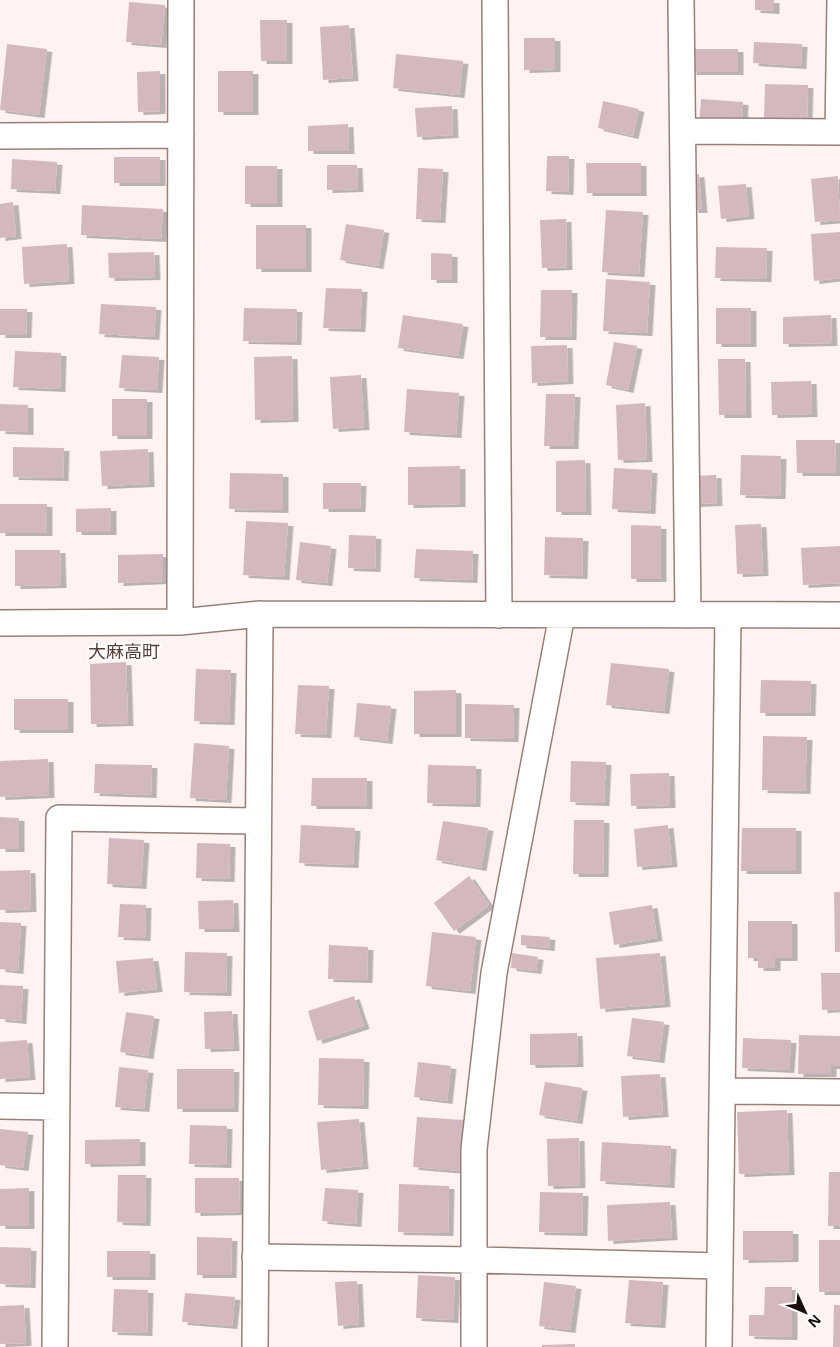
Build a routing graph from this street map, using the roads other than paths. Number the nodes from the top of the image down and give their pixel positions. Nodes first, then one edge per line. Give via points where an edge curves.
1 (181, 0) edge
2 (495, 0) edge
3 (681, 0) edge
4 (840, 0) edge
5 (683, 131) junction
6 (181, 135) junction
7 (0, 136) edge
8 (260, 614) junction
9 (499, 615) junction
10 (562, 615) junction
11 (688, 615) junction
12 (728, 615) junction
13 (840, 615) edge
14 (180, 622) junction
15 (0, 623) edge
16 (258, 821) junction
17 (722, 1091) junction
18 (840, 1092) edge
19 (0, 1106) edge
20 (56, 1107) junction
21 (256, 1257) junction
22 (475, 1260) junction
23 (720, 1266) junction
24 (55, 1347) edge
25 (255, 1347) edge
26 (474, 1347) edge
27 (719, 1347) edge

1 - 6 street
2 - 9 street
3 - 5 street
4 - 5 street via 838,132
5 - 11 street
6 - 7 street
6 - 14 street
8 - 9 street
8 - 14 street
8 - 16 street
9 - 10 street
10 - 11 street
10 - 22 street via 494,974 474,1149
11 - 12 street
12 - 13 street
12 - 17 street
14 - 15 street
16 - 20 street via 58,818
16 - 21 street
17 - 18 street
17 - 23 street
19 - 20 street
20 - 24 street
21 - 22 street
21 - 25 street
22 - 23 street
22 - 26 street
23 - 27 street

